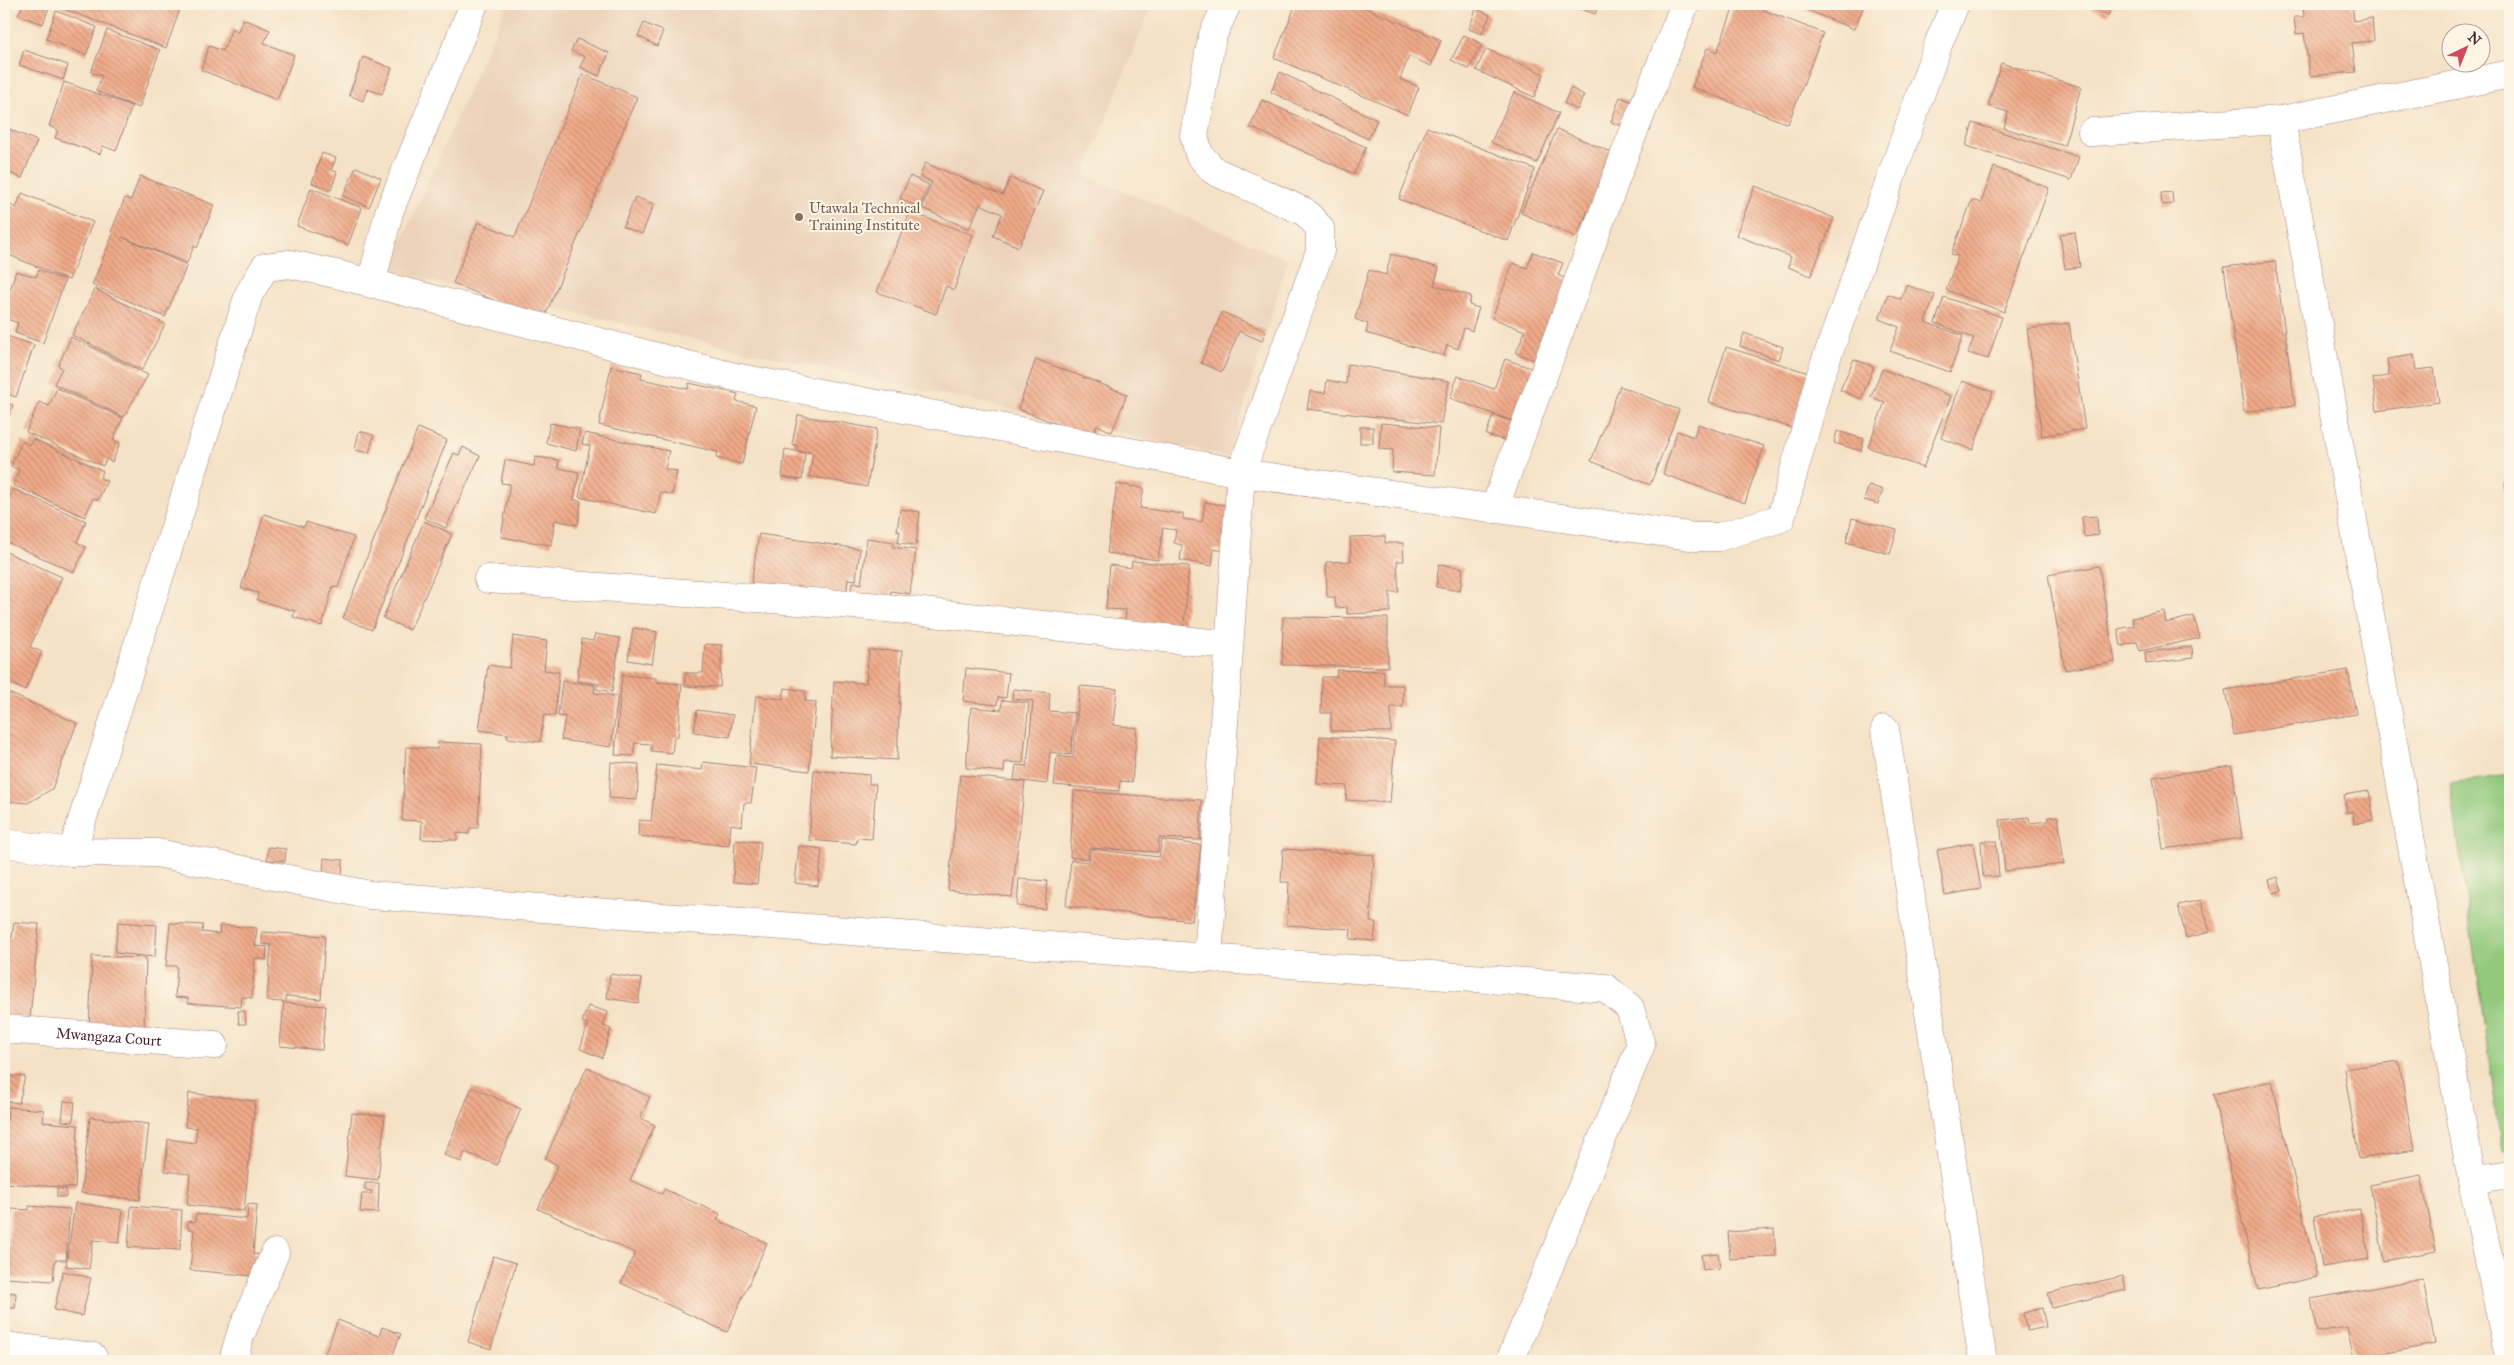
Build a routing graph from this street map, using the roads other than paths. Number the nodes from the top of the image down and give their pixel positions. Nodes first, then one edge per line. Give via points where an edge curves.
1 (474, 4) edge
2 (1227, 4) edge
3 (1686, 4) edge
4 (1955, 4) edge
5 (2510, 74) edge
6 (2282, 120) junction
7 (2092, 132) dead end
8 (371, 284) junction
9 (1241, 473) junction
10 (1494, 509) junction
11 (488, 579) dead end
12 (1229, 645) junction
13 (1885, 729) dead end
14 (4, 843) edge
15 (72, 852) junction
16 (1208, 958) junction
17 (4, 1029) edge
18 (214, 1044) dead end
19 (2510, 1174) edge
20 (2472, 1180) junction
21 (276, 1253) dead end
22 (4, 1346) edge
23 (94, 1357) dead end
24 (233, 1361) edge
25 (1510, 1361) edge
26 (1984, 1361) edge
27 (2510, 1361) edge

1 - 8 street via 389,212
2 - 9 street via 1212,37 1194,135 1199,154 1214,171 1305,212 1320,228 1320,251
3 - 10 street via 1626,151
4 - 10 street via 1935,51 1820,377 1781,518 1719,537 1696,537
5 - 6 street
6 - 7 street
6 - 20 street
8 - 9 street via 735,377
8 - 15 street via 290,264 265,267 249,294
9 - 10 street
9 - 12 street
11 - 12 street via 868,606
12 - 16 street
13 - 26 street
14 - 15 street
15 - 16 street via 157,853 370,895
16 - 25 street via 1606,988 1630,1008 1641,1045
17 - 18 street, Mwangaza Court
19 - 20 street
20 - 27 street
21 - 24 street via 240,1336
22 - 23 street

